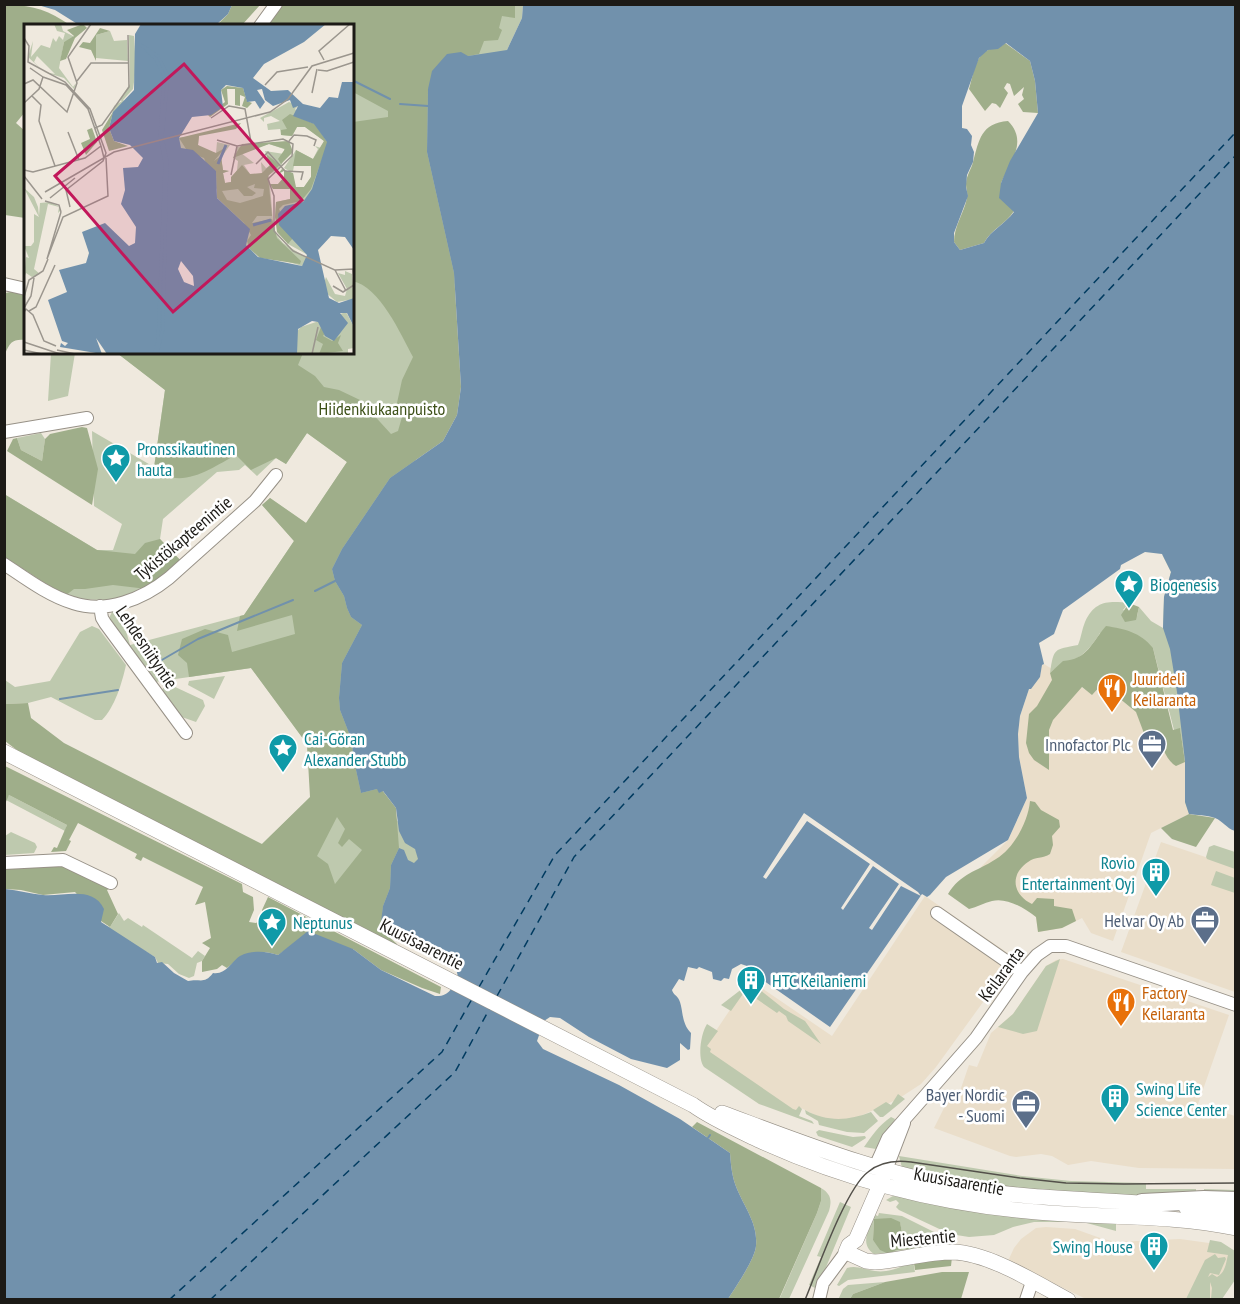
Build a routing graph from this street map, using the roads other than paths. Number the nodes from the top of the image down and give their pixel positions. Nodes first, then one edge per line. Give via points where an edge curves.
1 (276, 4) edge
2 (261, 24) edge
3 (4, 285) edge
4 (24, 289) edge
5 (87, 418) dead end
6 (4, 432) edge
7 (276, 475) dead end
8 (5, 565) edge
9 (100, 606) junction
10 (186, 734) dead end
11 (4, 752) edge
12 (4, 863) edge
13 (111, 883) dead end
14 (937, 913) dead end
15 (1022, 972) junction
16 (1236, 1005) edge
17 (693, 1105) junction
18 (880, 1168) junction
19 (874, 1184) junction
20 (1236, 1201) edge
21 (1142, 1203) junction
22 (1236, 1214) edge
23 (1236, 1228) edge
24 (848, 1248) junction
25 (1032, 1282) junction
26 (819, 1299) edge
27 (825, 1299) edge
28 (1026, 1299) edge
29 (1068, 1299) edge

1 - 2 street
3 - 4 street
5 - 6 street
7 - 9 street, Tykistökapteenintie via 255,501 154,590 125,602
8 - 9 street, Lehdesniityntie via 59,598 82,606
9 - 10 street, Lehdesniityntie via 105,623
11 - 17 main road, Kuusisaarentie
12 - 13 street via 63,860
14 - 15 street
15 - 16 street, Keilaranta via 1042,950 1066,946
15 - 18 street, Keilaranta via 976,1038 904,1121
17 - 18 main road, Kuusisaarentie
17 - 19 main road, Kuusisaarentie via 709,1117 800,1159
18 - 19 main road
18 - 21 main road, Kuusisaarentie via 930,1182 1000,1194
19 - 23 main road, Kuusisaarentie via 1004,1209 1183,1220
19 - 24 main road
20 - 21 highway
21 - 22 main road, Kuusisaarentie
24 - 25 main road, Miestentie via 866,1261 875,1262 931,1253 966,1253 994,1262
24 - 26 street via 823,1283
24 - 27 street
25 - 28 street
25 - 29 main road, Miestentie

